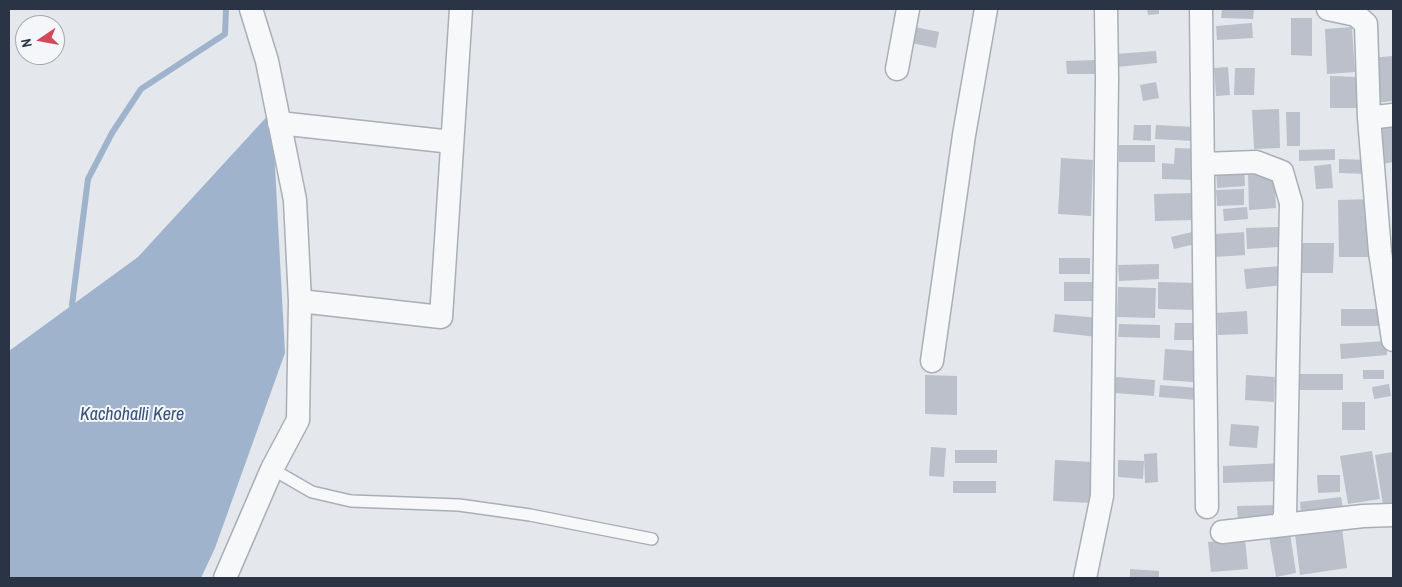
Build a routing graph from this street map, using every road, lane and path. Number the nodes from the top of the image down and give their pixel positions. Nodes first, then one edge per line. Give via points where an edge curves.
1 (251, 9) edge
2 (461, 9) edge
3 (908, 9) edge
4 (986, 9) edge
5 (1106, 9) edge
6 (1201, 9) edge
7 (1328, 9) edge
8 (897, 69) dead end
9 (1393, 115) edge
10 (1369, 118) junction
11 (279, 123) junction
12 (452, 142) junction
13 (1204, 164) junction
14 (300, 301) junction
15 (1393, 340) edge
16 (932, 361) dead end
17 (272, 469) junction
18 (1207, 507) dead end
19 (1393, 515) edge
20 (1281, 524) junction
21 (1222, 532) dead end
22 (652, 539) dead end
23 (225, 578) edge
24 (1085, 578) edge

1 - 11 street via 267,61
2 - 12 street
3 - 8 street
4 - 16 street via 964,135
5 - 24 street via 1102,496
6 - 13 street
7 - 10 street via 1356,15 1366,24
9 - 10 street
10 - 15 street via 1380,252
11 - 12 street
11 - 14 street via 295,200
12 - 14 street via 441,318
13 - 18 street
13 - 20 street via 1256,162 1282,172 1291,203 1285,516
14 - 17 street via 298,420
17 - 22 lane via 312,492 351,501 459,505
17 - 23 street
19 - 20 street
20 - 21 street

